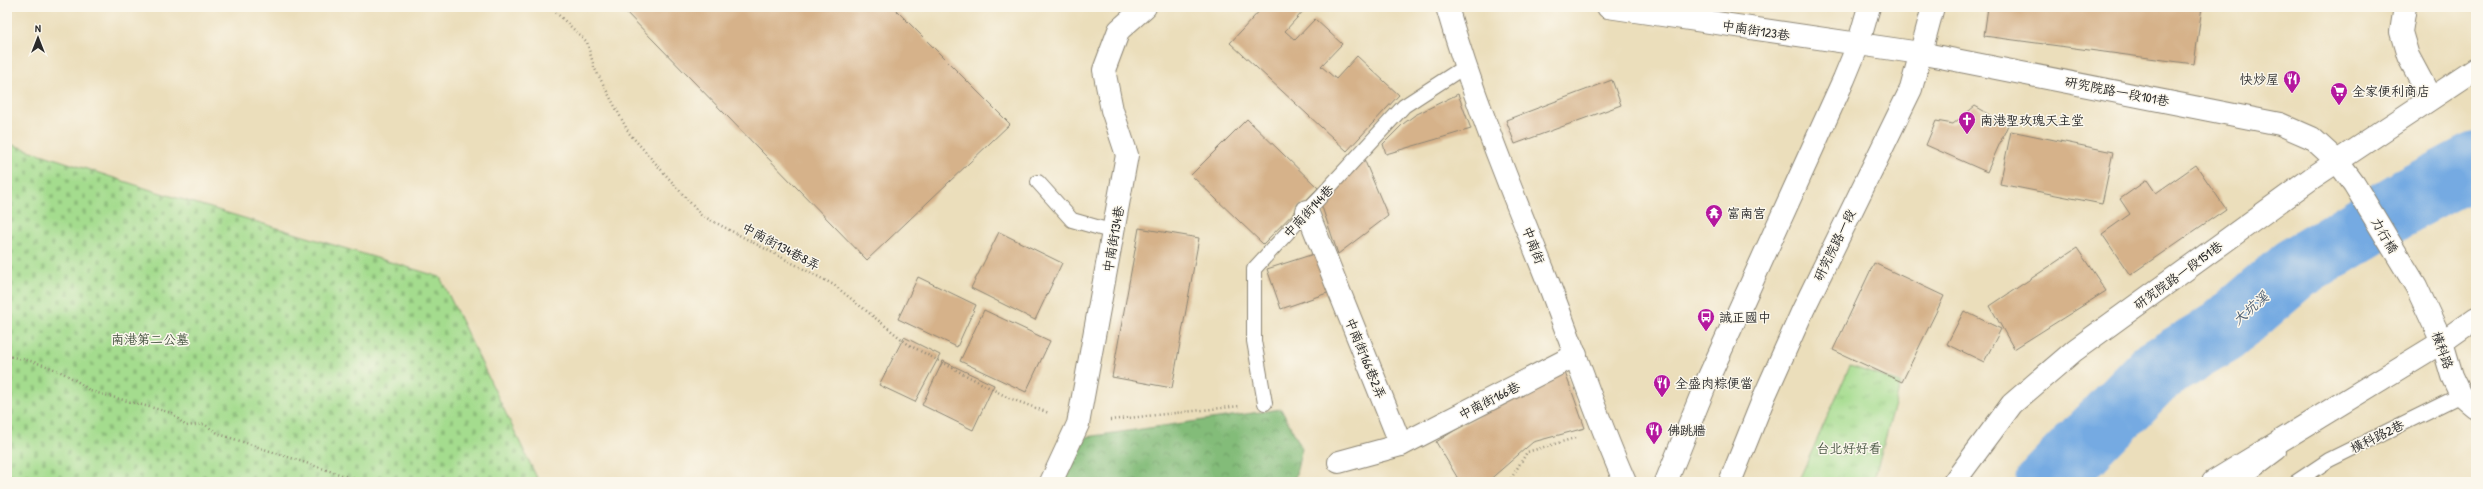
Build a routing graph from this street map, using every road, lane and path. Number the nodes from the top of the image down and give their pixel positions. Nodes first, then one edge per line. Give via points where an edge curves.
1 (550, 7) edge
2 (1145, 7) edge
3 (1446, 7) edge
4 (1608, 7) edge
5 (1869, 7) edge
6 (1933, 7) edge
7 (2405, 7) edge
8 (1858, 45) junction
9 (1920, 53) junction
10 (1464, 67) junction
11 (2476, 69) edge
12 (2430, 98) junction
13 (2337, 161) junction
14 (1038, 182) dead end
15 (2354, 184) joint
16 (1307, 211) junction
17 (1114, 232) junction
18 (2416, 286) joint
19 (2476, 318) edge
20 (2442, 342) junction
21 (7, 356) edge
22 (1576, 356) junction
23 (2468, 401) edge
24 (1265, 403) joint
25 (1078, 424) junction
26 (2306, 427) junction
27 (1602, 430) junction
28 (1401, 445) junction
29 (1339, 462) dead end
30 (363, 482) edge
31 (1051, 482) edge
32 (1509, 482) edge
33 (1625, 482) edge
34 (1666, 482) edge
35 (1730, 482) edge
36 (1954, 482) edge
37 (2213, 482) edge
38 (2240, 482) edge
39 (2296, 482) edge

1 - 25 path, 中南街134巷8弄 via 587,42 594,67 629,133 701,215 834,285 909,345 1009,398
2 - 17 street, 中南街134巷 via 1119,30 1104,70 1112,110 1128,154
3 - 10 street, 中南街
4 - 8 street, 中南街123巷
5 - 8 street
6 - 9 street, 研究院路一段
7 - 12 street via 2401,32 2408,56
8 - 9 street, 研究院路一段101巷
8 - 34 street via 1707,381
9 - 13 street, 研究院路一段101巷 via 2280,124 2312,138
9 - 35 street, 研究院路一段 via 1910,88 1803,310
10 - 16 lane, 中南街144巷 via 1404,106
10 - 22 street, 中南街
11 - 12 street
12 - 13 street, 研究院路一段151巷
13 - 15 street, 研究院路一段101巷
13 - 36 street, 研究院路一段151巷 via 2075,350 2012,404
14 - 17 lane via 1072,220
15 - 18 street, 力行橋
16 - 24 lane, 中南街144巷 via 1254,269 1254,341
16 - 28 street, 中南街166巷2弄
17 - 25 street, 中南街134巷
18 - 20 street, 橫科路
19 - 20 street
20 - 23 street, 橫科路 via 2452,376
20 - 26 street
21 - 30 path via 37,361 82,384 90,391 172,413 186,426 204,424 219,434
22 - 27 street, 中南街
22 - 28 street, 中南街166巷
23 - 39 lane, 橫科路2巷 via 2329,460
24 - 25 path
25 - 31 street, 中南街134巷
26 - 37 street
26 - 38 lane via 2276,455
27 - 32 path via 1527,452
27 - 33 street, 中南街
28 - 29 street

